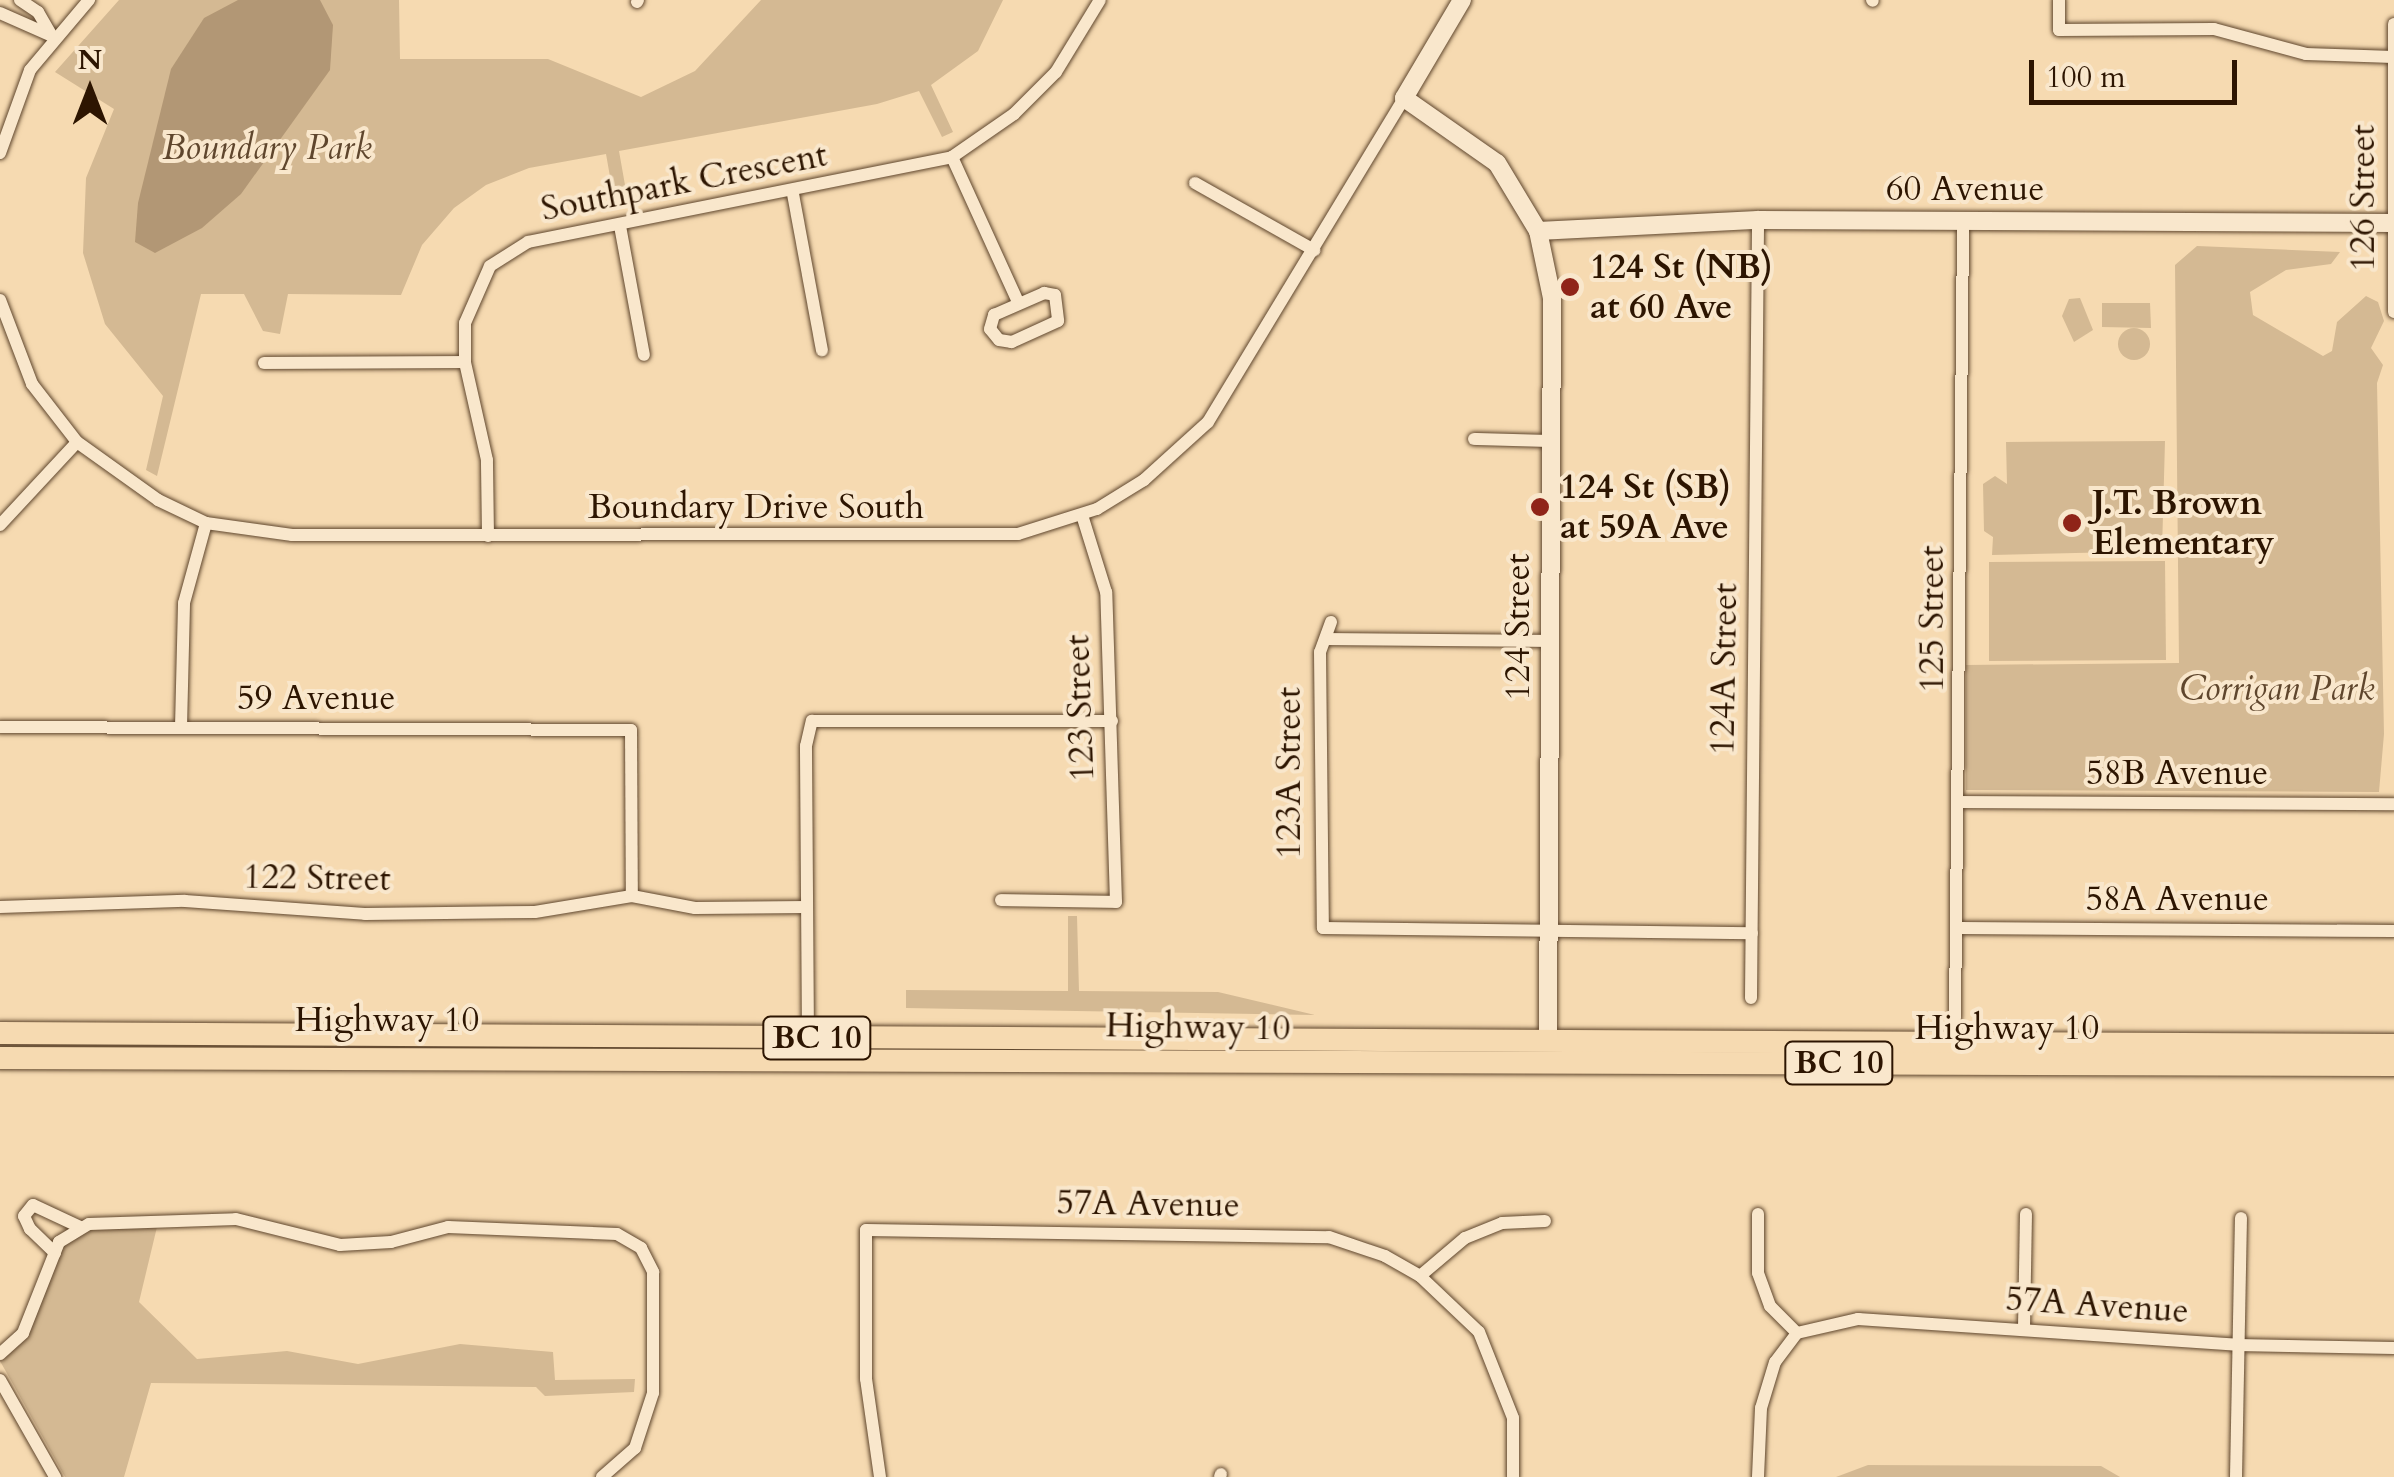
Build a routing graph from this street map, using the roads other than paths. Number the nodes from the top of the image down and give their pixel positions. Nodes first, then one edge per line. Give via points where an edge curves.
1 (20, 0) edge
2 (90, 0) edge
3 (1100, 0) edge
4 (1462, 0) edge
5 (2060, 0) edge
6 (0, 13) edge
7 (2394, 24) edge
8 (52, 36) junction
9 (2393, 57) edge
10 (1404, 98) junction
11 (0, 152) edge
12 (952, 158) junction
13 (1195, 184) dead end
14 (793, 194) junction
15 (1758, 220) junction
16 (1963, 221) junction
17 (2393, 224) edge
18 (620, 226) junction
19 (1538, 231) junction
20 (1314, 250) junction
21 (0, 300) edge
22 (1018, 302) junction
23 (2394, 312) edge
24 (822, 350) dead end
25 (644, 355) dead end
26 (464, 362) junction
27 (264, 363) dead end
28 (1474, 439) dead end
29 (1552, 441) junction
30 (77, 442) junction
31 (1082, 514) junction
32 (206, 523) junction
33 (0, 524) edge
34 (488, 536) junction
35 (1331, 622) dead end
36 (1329, 639) junction
37 (1550, 641) junction
38 (1112, 720) junction
39 (0, 727) edge
40 (181, 727) junction
41 (1961, 802) junction
42 (2394, 804) edge
43 (632, 896) junction
44 (1002, 900) dead end
45 (0, 906) edge
46 (807, 907) junction
47 (1960, 928) junction
48 (1548, 930) junction
49 (2394, 931) edge
50 (1752, 934) junction
51 (1751, 998) dead end
52 (1955, 1018) dead end
53 (0, 1033) edge
54 (808, 1038) junction
55 (1548, 1038) junction
56 (2394, 1045) edge
57 (0, 1058) edge
58 (1285, 1064) junction
59 (2394, 1065) edge
60 (1758, 1214) dead end
61 (2026, 1214) dead end
62 (2241, 1218) dead end
63 (1545, 1221) dead end
64 (80, 1228) junction
65 (55, 1253) junction
66 (1420, 1276) junction
67 (2024, 1328) junction
68 (1797, 1333) junction
69 (2237, 1346) junction
70 (2394, 1348) edge
71 (0, 1354) edge
72 (0, 1380) edge
73 (55, 1477) edge
74 (602, 1477) edge
75 (880, 1477) edge
76 (1513, 1477) edge
77 (1758, 1477) edge
78 (2236, 1477) edge

1 - 8 street via 38,12
2 - 8 street
3 - 12 street, Southpark Crescent via 1056,72 1014,114
4 - 10 street
5 - 9 street via 2059,30 2214,29 2306,54
6 - 8 street
7 - 9 street, 126 Street
8 - 11 street via 30,70
9 - 17 street, 126 Street
10 - 19 street, 124 Street via 1497,163
10 - 20 street, Boundary Drive South
12 - 14 street, Southpark Crescent
12 - 22 street
13 - 20 street
14 - 18 street, Southpark Crescent
14 - 24 street
15 - 16 street, 60 Avenue
15 - 19 street, 60 Avenue
15 - 50 street, 124A Street
16 - 17 street, 60 Avenue
16 - 41 street, 125 Street
17 - 23 street, 126 Street
18 - 25 street
18 - 26 street, Southpark Crescent via 528,242 490,266 468,312
19 - 29 street, 124 Street via 1552,298
20 - 31 street, Boundary Drive South via 1208,422 1144,480
21 - 30 street, Boundary Drive South via 32,384
22 - 22 street via 994,316 990,329 998,340 1012,342 1058,321 1055,295
26 - 27 street
26 - 34 street, Southpark Crescent via 486,447
28 - 29 street
29 - 37 street, 124 Street
30 - 32 street, Boundary Drive South via 158,500
30 - 33 street
31 - 34 street, Boundary Drive South via 1018,534 948,538
31 - 38 street, 123 Street via 1106,592
32 - 34 street, Boundary Drive South via 292,535
32 - 40 street via 184,603
35 - 36 street
36 - 37 street
36 - 48 street, 123A Street via 1320,652 1312,911 1323,928
37 - 48 street, 124 Street
38 - 44 street, 123 Street via 1116,902
38 - 46 street via 812,720
39 - 40 street, 59 Avenue
40 - 43 street, 59 Avenue via 631,730
41 - 42 street, 58B Avenue
41 - 47 street, 125 Street
43 - 45 street, 122 Street via 536,912 364,914 186,901
43 - 46 street, 122 Street via 696,908
46 - 54 street
47 - 49 street, 58A Avenue
47 - 52 street, 125 Street
48 - 50 street
48 - 55 street, 124 Street
50 - 51 street, 124A Street
53 - 54 highway, Highway 10 / BC 10
54 - 55 highway, Highway 10 / BC 10
55 - 56 highway, Highway 10 / BC 10
55 - 58 highway via 1523,1052 1305,1052
57 - 58 highway, Highway 10 / BC 10
58 - 59 highway, Highway 10 / BC 10
60 - 68 street via 1758,1273 1770,1306
61 - 67 street
62 - 69 street
63 - 66 street via 1502,1223 1464,1238
64 - 65 street
64 - 65 street via 33,1205 24,1216
64 - 74 street via 236,1220 340,1245 391,1242 448,1227 617,1234 641,1248 652,1272 652,1393 635,1448
65 - 71 street via 23,1332
66 - 75 street, 57A Avenue via 1329,1237 866,1230 866,1379
66 - 76 street via 1480,1332 1500,1374 1513,1418
67 - 68 street, 57A Avenue via 1858,1318
67 - 69 street, 57A Avenue
68 - 77 street via 1775,1362 1760,1408
69 - 70 street, 57A Avenue
69 - 78 street
72 - 73 street

